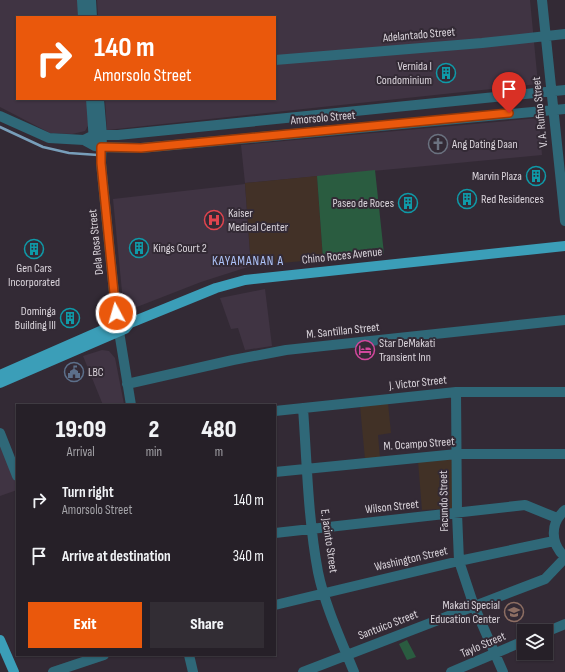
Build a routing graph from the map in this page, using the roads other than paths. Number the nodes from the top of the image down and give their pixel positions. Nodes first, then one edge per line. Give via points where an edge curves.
1 (82, 0) edge
2 (91, 0) edge
3 (542, 0) edge
4 (83, 16) edge
5 (92, 16) edge
6 (565, 34) edge
7 (546, 36) junction
8 (276, 60) edge
9 (565, 90) edge
10 (551, 91) junction
11 (91, 100) edge
12 (99, 100) edge
13 (565, 108) edge
14 (552, 109) junction
15 (0, 116) edge
16 (98, 135) junction
17 (84, 140) junction
18 (98, 146) junction
19 (565, 221) edge
20 (565, 246) edge
21 (565, 320) edge
22 (118, 328) junction
23 (0, 374) edge
24 (0, 383) edge
25 (127, 384) junction
26 (456, 392) junction
27 (565, 392) edge
28 (131, 404) edge
29 (303, 408) junction
30 (276, 411) edge
31 (0, 434) edge
32 (457, 454) junction
33 (565, 454) edge
34 (308, 469) junction
35 (276, 472) edge
36 (16, 474) edge
37 (565, 510) edge
38 (457, 513) junction
39 (557, 518) junction
40 (313, 529) junction
41 (276, 533) edge
42 (554, 541) junction
43 (565, 557) edge
44 (459, 561) junction
45 (324, 593) junction
46 (276, 605) edge
47 (474, 606) junction
48 (565, 624) edge
49 (553, 629) edge
50 (0, 640) edge
51 (517, 644) edge
52 (495, 653) junction
53 (347, 655) junction
54 (188, 656) edge
55 (90, 657) edge
56 (14, 672) edge
57 (53, 672) edge
58 (193, 672) edge
59 (304, 672) edge
60 (354, 672) edge
61 (451, 672) edge
62 (503, 672) edge

1 - 4 street
2 - 5 street
3 - 7 street, V. A. Rufino Street
6 - 7 street, Adelantado Street
7 - 8 street, Adelantado Street
7 - 10 street, V. A. Rufino Street
9 - 10 street, Amorsolo Street
10 - 14 street, V. A. Rufino Street
10 - 16 street, Amorsolo Street
11 - 16 street, Dela Rosa Street
12 - 16 street, Dela Rosa Street
13 - 14 street, Amorsolo Street
14 - 18 street, Amorsolo Street via 141,148
14 - 19 street, V. A. Rufino Street
15 - 17 street, Amorsolo Street via 49,138
16 - 17 street, Amorsolo Street
16 - 18 street, Dela Rosa Street
17 - 18 street, Amorsolo Street
18 - 22 street, Dela Rosa Street
20 - 22 main road, Chino Roces Avenue via 245,280 216,288 130,323 123,321
21 - 25 street, M. Santillan Street via 286,350
22 - 23 main road, Chino Roces Avenue
22 - 24 main road, Chino Roces Avenue
22 - 25 street, Dela Rosa Street
25 - 28 street, Dela Rosa Street
26 - 27 street, J. Victor Street
26 - 29 street, J. Victor Street
26 - 32 street, Facundo Street
29 - 30 street, J. Victor Street
29 - 34 street, E. Jacinto Street
31 - 36 street
32 - 33 street, M. Ocampo Street
32 - 34 street, M. Ocampo Street
32 - 38 street, Facundo Street
34 - 35 street, M. Ocampo Street
34 - 40 street, E. Jacinto Street
37 - 39 street
38 - 39 street, Wilson Street via 525,505
38 - 40 street, Wilson Street
38 - 44 street, Facundo Street
39 - 42 street via 554,525
40 - 41 street, Wilson Street
40 - 45 street, E. Jacinto Street via 318,572
42 - 43 street
42 - 44 street, Washington Street
43 - 47 street, Santuico Street via 545,579
44 - 45 street, Washington Street
44 - 47 street, Facundo Street
45 - 46 street, Washington Street
45 - 53 street, E. Jacinto Street
47 - 52 street, Facundo Street
47 - 53 street, Santuico Street
48 - 49 street
50 - 56 main road
51 - 52 street, Taylo Street
52 - 61 street, Taylo Street
52 - 62 street, Facundo Street
53 - 59 street, Santuico Street
53 - 60 street, E. Jacinto Street
54 - 58 street
55 - 57 street

